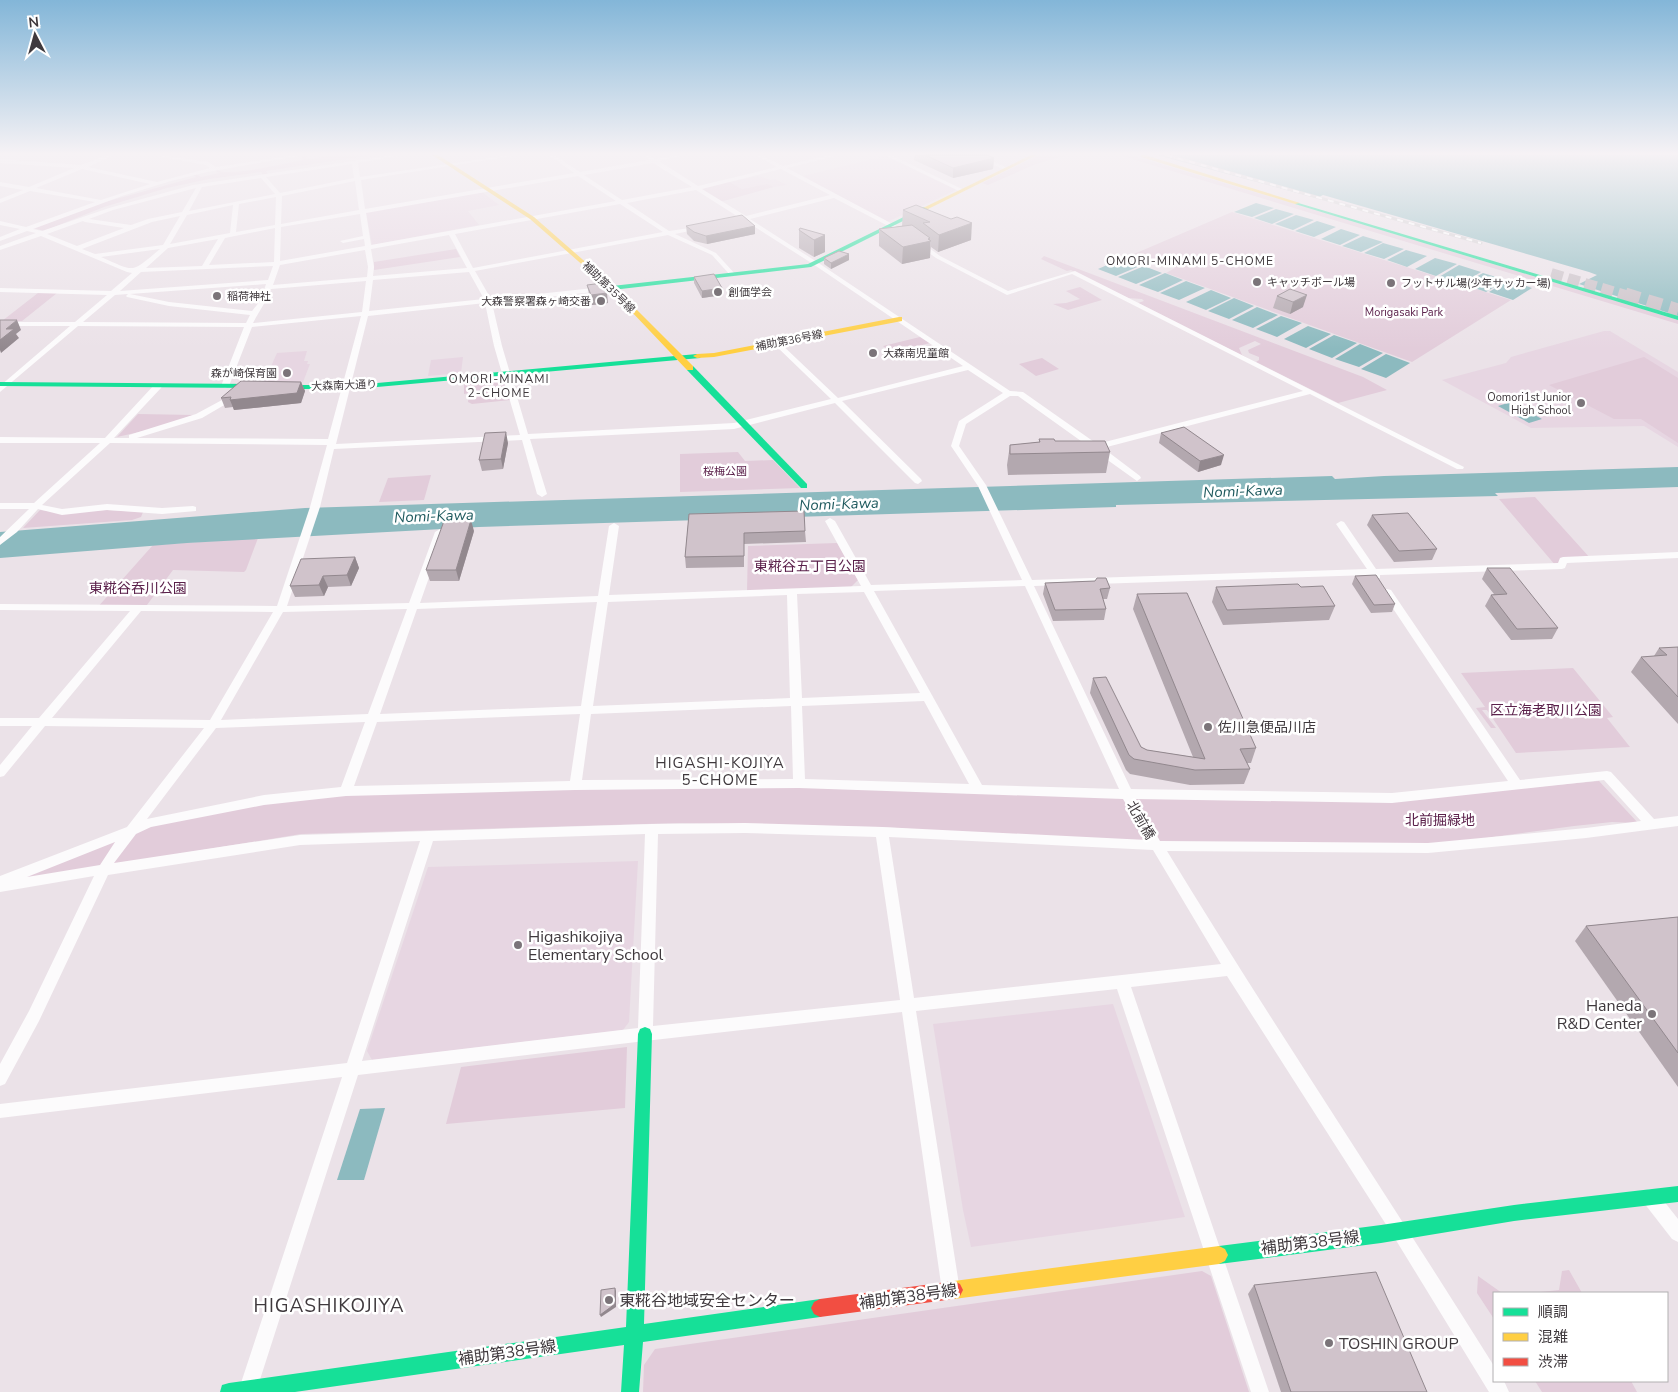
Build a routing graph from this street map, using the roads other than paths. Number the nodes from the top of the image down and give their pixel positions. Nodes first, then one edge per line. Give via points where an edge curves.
1 (51, 220) edge
2 (77, 220) edge
3 (86, 220) edge
4 (150, 220) edge
5 (181, 220) edge
6 (234, 220) edge
7 (278, 220) edge
8 (312, 220) edge
9 (364, 220) edge
10 (521, 220) edge
11 (534, 220) edge
12 (649, 220) edge
13 (735, 220) edge
14 (748, 220) edge
15 (879, 220) edge
16 (902, 220) edge
17 (1357, 220) edge
18 (1377, 220) edge
19 (730, 221) edge
20 (0, 223) edge
21 (712, 225) edge
22 (278, 226) junction
23 (890, 226) junction
24 (132, 227) junction
25 (28, 229) junction
26 (904, 232) edge
27 (39, 233) junction
28 (451, 233) junction
29 (668, 233) junction
30 (233, 234) junction
31 (223, 236) junction
32 (367, 237) junction
33 (912, 238) edge
34 (0, 239) edge
35 (343, 241) dead end
36 (0, 248) edge
37 (165, 248) junction
38 (369, 248) junction
39 (76, 249) junction
40 (570, 251) junction
41 (94, 256) junction
42 (815, 263) junction
43 (277, 264) junction
44 (204, 268) junction
45 (471, 270) junction
46 (138, 271) junction
47 (1554, 272) tunnel mouth
48 (733, 275) junction
49 (370, 279) junction
50 (269, 284) junction
51 (612, 288) junction
52 (0, 290) edge
53 (115, 293) junction
54 (487, 301) junction
55 (254, 312) junction
56 (365, 314) junction
57 (1678, 318) edge
58 (899, 319) junction
59 (0, 324) edge
60 (78, 324) junction
61 (248, 326) junction
62 (778, 343) junction
63 (680, 357) junction
64 (970, 367) junction
65 (506, 373) junction
66 (2, 386) edge
67 (158, 386) junction
68 (225, 386) junction
69 (243, 386) junction
70 (346, 387) junction
71 (1309, 392) junction
72 (1008, 393) junction
73 (837, 401) junction
74 (744, 424) junction
75 (525, 437) junction
76 (0, 440) edge
77 (106, 441) junction
78 (120, 441) junction
79 (331, 445) junction
80 (1096, 447) junction
81 (1460, 467) dead end
82 (1137, 478) dead end
83 (918, 481) dead end
84 (804, 486) dead end
85 (542, 494) dead end
86 (0, 506) edge
87 (36, 506) junction
88 (193, 509) dead end
89 (830, 521) dead end
90 (1340, 524) dead end
91 (614, 526) dead end
92 (440, 532) edge
93 (0, 542) edge
94 (1678, 555) edge
95 (1374, 573) junction
96 (1028, 584) junction
97 (869, 590) junction
98 (792, 592) junction
99 (603, 600) junction
100 (414, 606) junction
101 (0, 607) edge
102 (137, 609) junction
103 (281, 609) junction
104 (928, 697) junction
105 (796, 701) junction
106 (588, 708) junction
107 (372, 718) junction
108 (0, 722) edge
109 (42, 723) junction
110 (213, 724) junction
111 (0, 773) edge
112 (799, 783) junction
113 (1516, 783) junction
114 (575, 785) junction
115 (978, 788) junction
116 (346, 791) junction
117 (1126, 794) junction
118 (1647, 819) junction
119 (1678, 820) edge
120 (652, 828) junction
121 (132, 829) junction
122 (882, 832) junction
123 (428, 836) junction
124 (1156, 846) junction
125 (104, 870) junction
126 (0, 882) edge
127 (0, 887) edge
128 (1230, 969) junction
129 (1122, 982) junction
130 (908, 1006) junction
131 (645, 1034) junction
132 (353, 1069) junction
133 (0, 1079) edge
134 (0, 1111) edge
135 (1678, 1194) edge
136 (1650, 1197) junction
137 (1400, 1231) junction
138 (1678, 1233) edge
139 (1214, 1254) junction
140 (951, 1290) junction
141 (635, 1335) junction
142 (1493, 1381) edge
143 (241, 1391) edge
144 (630, 1392) edge
145 (1260, 1392) edge

1 - 25 street
2 - 27 street
3 - 24 street
4 - 24 street
5 - 37 street
6 - 30 street
7 - 22 street
8 - 22 street
9 - 32 street
10 - 28 street
11 - 40 main road, 補助第35号線
12 - 29 street
13 - 19 street
14 - 42 street
15 - 23 street
16 - 23 main road
17 - 57 main road
18 - 47 main road
20 - 25 street
21 - 29 street
22 - 30 street
22 - 43 street
23 - 26 street
23 - 42 main road
24 - 39 street
25 - 27 street
25 - 34 street
27 - 36 street
27 - 39 street
28 - 38 street
28 - 45 street
29 - 40 street
29 - 48 street via 714,254
30 - 31 street
31 - 37 street
31 - 44 street
32 - 35 street
32 - 38 street
33 - 71 street via 938,257 1007,293 1073,272
37 - 41 street
37 - 46 street
38 - 43 street
38 - 49 street
39 - 41 street
40 - 45 street
40 - 51 main road, 補助第35号線
41 - 46 street via 129,271
42 - 48 main road via 800,268
42 - 58 street
43 - 44 street
43 - 50 street
44 - 46 street
45 - 49 street
45 - 54 street
46 - 53 street
48 - 51 main road
49 - 50 street
49 - 56 street
50 - 53 street
50 - 55 street via 264,300
51 - 54 street
51 - 63 main road, 補助第35号線
52 - 53 street
53 - 55 street via 169,304
53 - 60 street
54 - 56 street
54 - 65 street
55 - 61 street
56 - 61 street
56 - 70 street
58 - 62 main road, 補助第36号線
58 - 64 street
59 - 60 street
60 - 61 street
60 - 66 street
61 - 68 street
62 - 63 main road, 補助第36号線 via 714,355
62 - 73 street
63 - 65 main road, 大森南大通り
63 - 74 main road, 補助第35号線
64 - 72 street
64 - 73 street
65 - 70 main road, 大森南大通り
65 - 75 street
66 - 67 main road, 大森南大通り
67 - 68 main road, 大森南大通り
67 - 77 street
68 - 69 main road, 大森南大通り
69 - 70 main road, 大森南大通り
69 - 78 street via 232,397 203,414
70 - 79 street
71 - 80 street
71 - 81 street
72 - 80 street via 1020,394
72 - 96 street, 北前橋 via 964,422 955,446 982,485
73 - 74 street
73 - 83 street
74 - 75 street
74 - 84 main road, 補助第35号線
75 - 79 street
75 - 85 street
76 - 77 street
77 - 78 street
77 - 87 street
78 - 79 street
79 - 103 street via 307,536
80 - 82 street
86 - 87 street
87 - 88 street via 62,512 107,507 162,511
87 - 93 street
89 - 97 street
90 - 95 street
91 - 99 street
92 - 100 street
94 - 95 street via 1563,560 1562,566
95 - 96 street
95 - 113 street
96 - 97 street
96 - 117 street, 北前橋
97 - 98 street
97 - 104 street
98 - 99 street
98 - 105 street
99 - 100 street
99 - 106 street
100 - 103 street
100 - 107 street
101 - 102 street
102 - 103 street
102 - 109 street
103 - 110 street
104 - 105 street
104 - 115 street
105 - 106 street
105 - 112 street
106 - 107 street
106 - 114 street
107 - 110 street
107 - 116 street
108 - 109 street
109 - 110 street
109 - 111 street
110 - 121 street
112 - 114 street
112 - 115 street
113 - 117 street via 1392,798
113 - 118 street via 1607,775
114 - 116 street
115 - 117 street
116 - 121 street via 264,800
117 - 124 street, 北前橋
118 - 119 street
118 - 124 street via 1586,833 1428,848
120 - 122 street
120 - 123 street
120 - 131 street
121 - 125 street
121 - 126 street
122 - 124 street
122 - 130 street
123 - 125 street via 300,840
123 - 132 street
124 - 128 street, 北前橋
125 - 127 street
125 - 133 street
128 - 129 street
128 - 137 street, 北前橋
129 - 130 street
129 - 139 street
130 - 131 street
130 - 140 street
131 - 132 street
131 - 141 main road
132 - 134 street
132 - 143 street
135 - 136 main road, 補助第38号線
136 - 137 main road, 補助第38号線
136 - 138 street
137 - 139 main road, 補助第38号線
137 - 142 street
139 - 140 main road, 補助第38号線
139 - 145 street
140 - 141 main road, 補助第38号線
141 - 143 main road, 補助第38号線
141 - 144 main road

